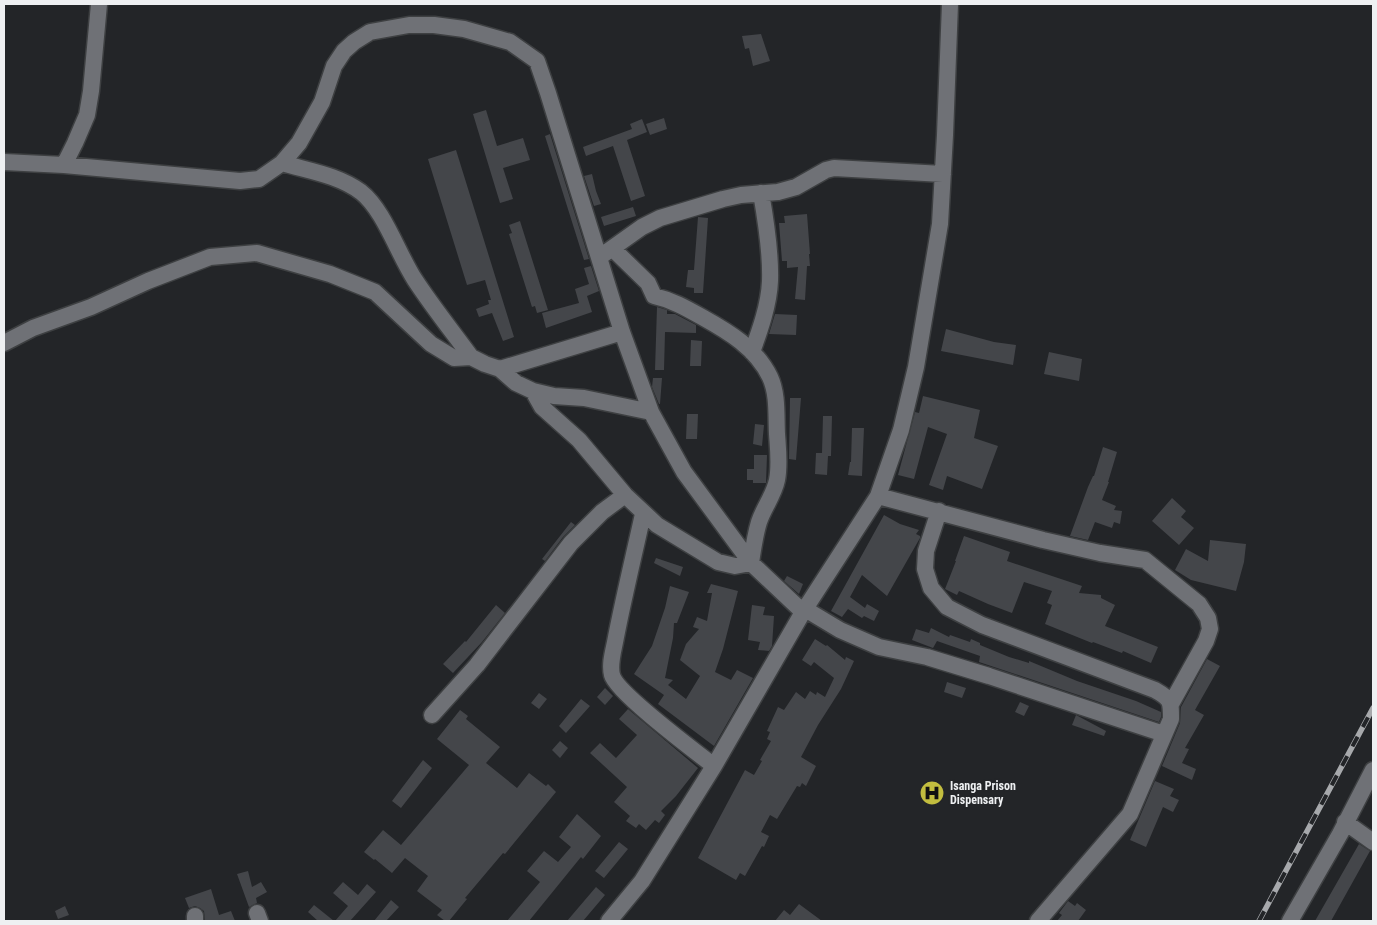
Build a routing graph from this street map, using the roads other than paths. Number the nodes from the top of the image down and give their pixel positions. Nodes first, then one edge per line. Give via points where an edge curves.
1 (100, 4) edge
2 (950, 4) edge
3 (4, 162) edge
4 (282, 163) junction
5 (64, 164) junction
6 (943, 174) junction
7 (761, 193) junction
8 (606, 253) junction
9 (622, 332) junction
10 (4, 343) edge
11 (752, 352) junction
12 (471, 357) junction
13 (500, 369) junction
14 (533, 391) junction
15 (651, 412) junction
16 (625, 496) junction
17 (878, 496) junction
18 (939, 511) junction
19 (643, 514) junction
20 (751, 563) junction
21 (804, 611) junction
22 (1171, 704) junction
23 (432, 715) dead end
24 (1164, 734) junction
25 (714, 766) junction
26 (1373, 770) edge
27 (1345, 822) junction
28 (1373, 842) edge
29 (609, 921) edge
30 (1038, 921) edge
31 (1290, 921) edge

1 - 5 street via 87,115
2 - 6 street
3 - 5 street
4 - 5 street via 259,179 240,181
4 - 8 street via 299,143 322,102 334,66 344,51 370,32 409,24 464,28 510,42 537,61
4 - 12 street via 333,177 363,194 377,211 415,279
6 - 7 street via 834,168 796,187
6 - 17 street via 940,224 916,367 901,430
7 - 8 street via 723,199 660,218
7 - 11 street via 770,282 762,324
8 - 9 street
8 - 11 street via 648,284 654,296 668,299 723,328
9 - 13 street
9 - 15 street
10 - 12 street via 33,328 210,257 257,253 330,274 375,292 431,344 454,358
11 - 20 street via 770,377 774,390 779,466 773,494 759,522
12 - 13 street
13 - 14 street via 516,383
14 - 15 street
14 - 16 street via 542,407 579,440
15 - 20 street via 684,472
16 - 19 street
16 - 23 street via 602,512 571,543 477,665
17 - 18 street
17 - 21 street
18 - 22 street via 926,551 925,569 931,588 947,607 982,625 1155,690 1168,696
18 - 22 street via 1043,540 1145,560 1199,604 1208,618 1210,629
19 - 20 street via 718,562 735,566
19 - 25 street via 621,608 611,660 612,675 632,700
20 - 21 street
21 - 24 street via 879,647 927,657
21 - 25 street
22 - 24 street via 1171,719
24 - 30 street via 1130,814
25 - 29 street via 642,881
26 - 27 street
27 - 28 street
27 - 31 street

